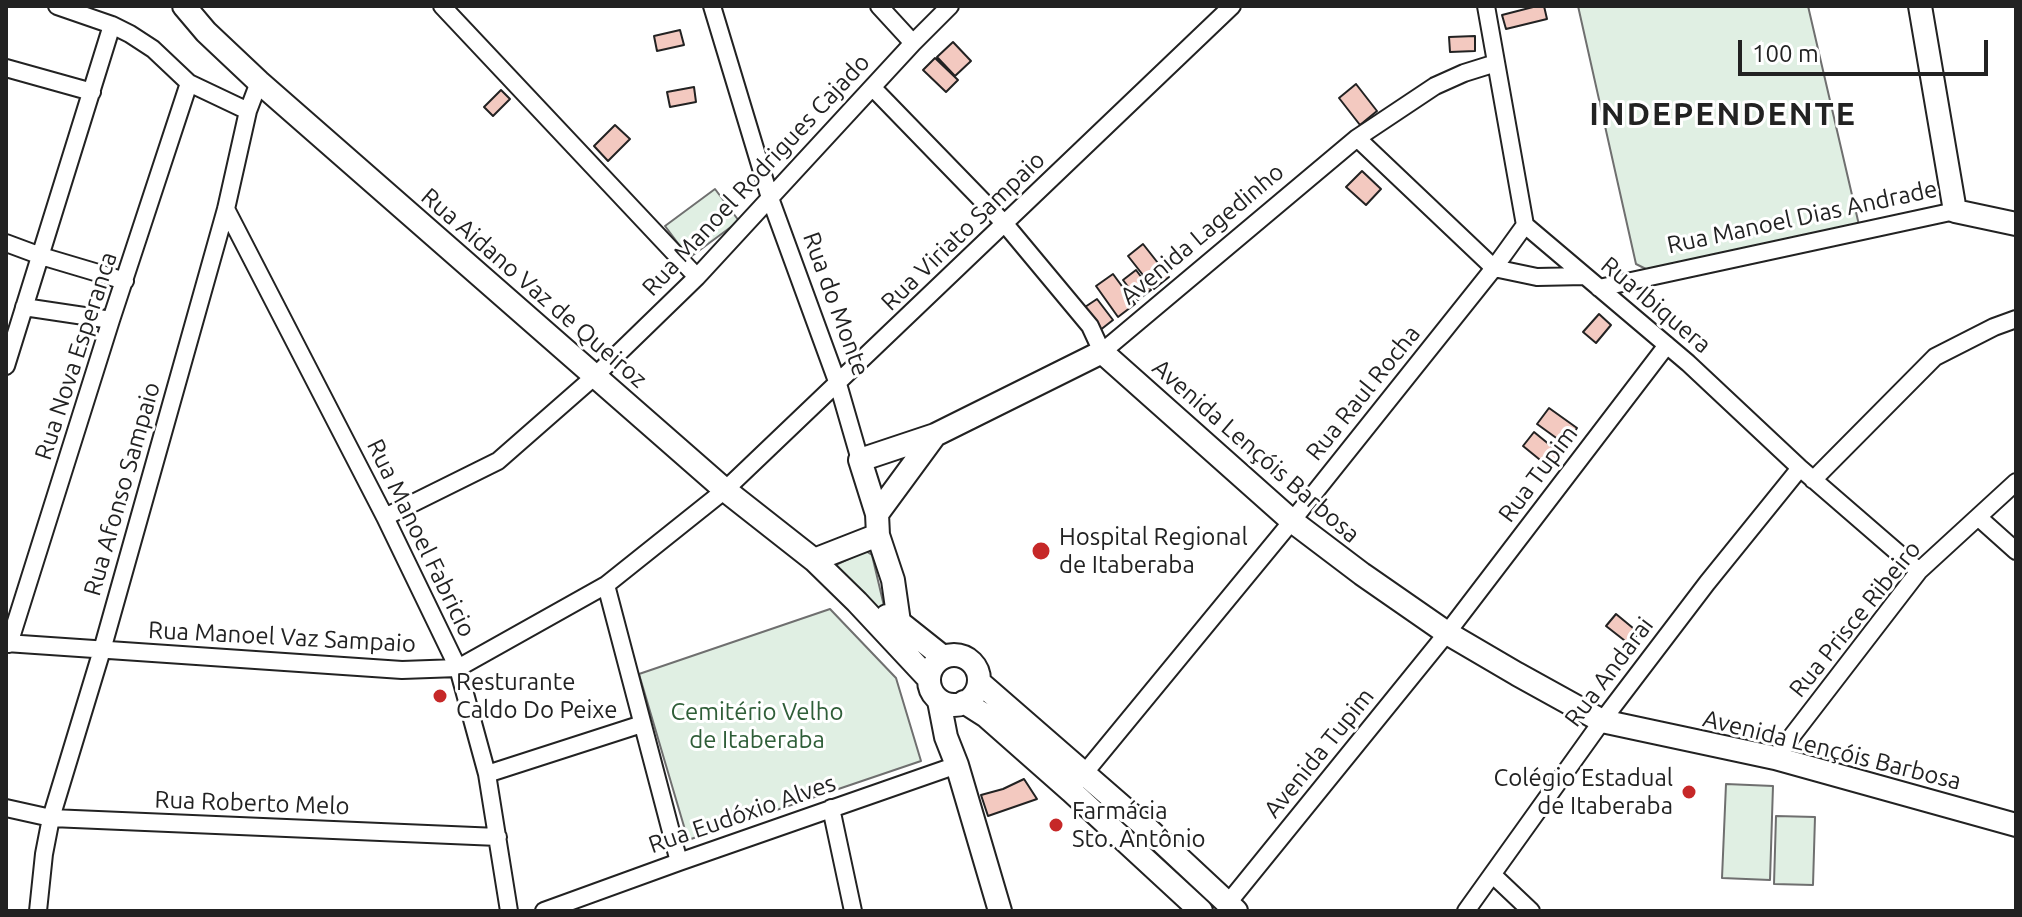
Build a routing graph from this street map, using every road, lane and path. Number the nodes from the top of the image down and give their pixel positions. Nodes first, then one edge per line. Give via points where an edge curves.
1 (57, 6) edge
2 (184, 6) edge
3 (442, 6) edge
4 (712, 6) edge
5 (879, 6) edge
6 (950, 6) edge
7 (1232, 6) edge
8 (1486, 6) edge
9 (1920, 6) edge
10 (112, 25) junction
11 (913, 43) junction
12 (1496, 63) junction
13 (6, 68) edge
14 (259, 82) junction
15 (189, 83) junction
16 (873, 88) junction
17 (92, 92) junction
18 (248, 111) junction
19 (1357, 138) junction
20 (770, 198) junction
21 (226, 209) junction
22 (1955, 211) junction
23 (1005, 224) junction
24 (2016, 224) edge
25 (1525, 225) junction
26 (6, 243) edge
27 (41, 256) junction
28 (1494, 268) junction
29 (1585, 276) junction
30 (697, 277) junction
31 (125, 281) junction
32 (1599, 288) junction
33 (24, 307) junction
34 (2016, 319) edge
35 (111, 320) junction
36 (12, 324) edge
37 (1667, 345) junction
38 (1102, 352) junction
39 (6, 366) edge
40 (595, 376) junction
41 (838, 384) junction
42 (935, 435) junction
43 (860, 460) junction
44 (1800, 468) junction
45 (1813, 480) junction
46 (2016, 482) edge
47 (725, 490) junction
48 (385, 517) junction
49 (1978, 517) junction
50 (1292, 521) junction
51 (878, 525) junction
52 (2016, 551) edge
53 (814, 560) junction
54 (1919, 571) junction
55 (606, 585) junction
56 (857, 602) junction
57 (899, 622) junction
58 (1447, 633) junction
59 (8, 644) edge
60 (102, 650) junction
61 (943, 657) junction
62 (458, 668) junction
63 (928, 678) junction
64 (979, 682) junction
65 (953, 703) junction
66 (1602, 721) junction
67 (642, 724) junction
68 (1027, 738) junction
69 (1775, 758) junction
70 (957, 765) junction
71 (487, 774) junction
72 (1077, 782) junction
73 (6, 808) edge
74 (831, 808) junction
75 (51, 818) junction
76 (2016, 825) edge
77 (1148, 829) junction
78 (498, 837) junction
79 (1132, 848) junction
80 (679, 862) junction
81 (1493, 875) junction
82 (1232, 907) edge
83 (38, 911) edge
84 (509, 911) edge
85 (544, 911) edge
86 (853, 911) edge
87 (1000, 911) edge
88 (1201, 911) edge
89 (1466, 911) edge
90 (1531, 911) edge

1 - 10 street
2 - 14 street, Rua Aidano Vaz de Queiroz
3 - 30 street
4 - 20 street, Rua do Monte
5 - 11 street
6 - 11 street, Rua Manoel Rodrigues Cajado
7 - 23 street, Rua Viriato Sampaio
8 - 12 street
9 - 22 street
10 - 15 street via 153,49
10 - 17 street
11 - 16 street, Rua Manoel Rodrigues Cajado
12 - 19 street, Avenida Lagedinho via 1435,86
12 - 25 street
13 - 17 street
14 - 18 street, Rua Afonso Sampaio
14 - 40 street, Rua Aidano Vaz de Queiroz
15 - 18 street
15 - 31 street, Rua Nova Esperanca
16 - 20 street, Rua Manoel Rodrigues Cajado
16 - 23 street, Avenida Lençóis Barbosa
17 - 27 street
18 - 21 street, Rua Afonso Sampaio
19 - 28 street
19 - 38 street, Avenida Lagedinho
20 - 30 street, Rua Manoel Rodrigues Cajado
20 - 41 street, Rua do Monte
21 - 48 street, Rua Manoel Fabricio
21 - 60 street, Rua Afonso Sampaio
22 - 24 street, Rua Manoel Dias Andrade
22 - 32 street, Rua Manoel Dias Andrade
23 - 38 street, Avenida Lençóis Barbosa via 1090,326
23 - 41 street, Rua Viriato Sampaio
25 - 28 street, Rua Raul Rocha
25 - 29 street, Rua Ibiquera
26 - 27 street
27 - 31 street
27 - 33 street
28 - 29 street via 1537,277
28 - 50 street, Rua Raul Rocha
29 - 32 street, Rua Ibiquera
30 - 40 street, Rua Manoel Rodrigues Cajado
31 - 35 street, Rua Nova Esperanca
32 - 37 street, Rua Ibiquera
33 - 35 street
33 - 36 street
34 - 45 street via 1935,357
35 - 59 street, Rua Nova Esperanca
36 - 39 street
37 - 44 street, Rua Ibiquera
37 - 58 street, Rua Tupim
38 - 42 street, Avenida Lagedinho
38 - 50 street, Avenida Lençóis Barbosa
40 - 47 street, Rua Aidano Vaz de Queiroz
40 - 48 street, Rua Manoel Rodrigues Cajado via 498,461
41 - 43 street, Rua do Monte
41 - 47 street, Rua Viriato Sampaio
42 - 43 street, Avenida Lagedinho
42 - 51 street, Avenida Lagedinho
43 - 51 street, Rua do Monte
44 - 45 street, Rua Ibiquera
44 - 66 street, Rua Andarai
45 - 54 street, Rua Ibiquera
46 - 49 street, Rua Prisce Ribeiro
47 - 53 street, Rua Aidano Vaz de Queiroz
47 - 55 street, Rua Viriato Sampaio
48 - 62 street, Rua Manoel Fabricio
49 - 52 street
49 - 54 street, Rua Prisce Ribeiro
50 - 58 street, Avenida Lençóis Barbosa
50 - 72 street, Rua Raul Rocha
51 - 53 street
51 - 57 street, Rua do Monte
53 - 56 street, Rua Aidano Vaz de Queiroz
54 - 69 street, Rua Prisce Ribeiro
55 - 62 street, Rua Viriato Sampaio
55 - 67 street
56 - 57 street, Rua Aidano Vaz de Queiroz
56 - 63 street, Rua Aidano Vaz de Queiroz
57 - 61 street, Rua Aidano Vaz de Queiroz
58 - 66 street, Avenida Lençóis Barbosa
58 - 82 street, Avenida Tupim
59 - 60 street, Rua Manoel Vaz Sampaio
60 - 62 street, Rua Manoel Vaz Sampaio via 402,670
60 - 75 street, Rua Afonso Sampaio
61 - 63 street
61 - 64 street via 968,659
62 - 71 street, Rua Manoel Fabricio
63 - 65 street via 933,694
64 - 65 street via 974,695
64 - 68 street
65 - 68 street
65 - 70 street via 946,737
66 - 69 street, Avenida Lençóis Barbosa
66 - 81 street, Rua Andarai
67 - 71 street
67 - 80 street
68 - 72 street
69 - 76 street, Avenida Lençóis Barbosa
70 - 74 street, Rua Eudóxio Alves
70 - 87 street
71 - 78 street, Rua Manoel Fabricio
72 - 77 street
72 - 79 street
73 - 75 street, Rua Roberto Melo
74 - 80 street, Rua Eudóxio Alves
74 - 86 street
75 - 78 street, Rua Roberto Melo
75 - 83 street, Rua Afonso Sampaio
77 - 79 street
77 - 82 street
78 - 84 street, Rua Manoel Fabricio
79 - 88 street
80 - 85 street, Rua Eudóxio Alves
81 - 89 street, Rua Andarai
81 - 90 street

